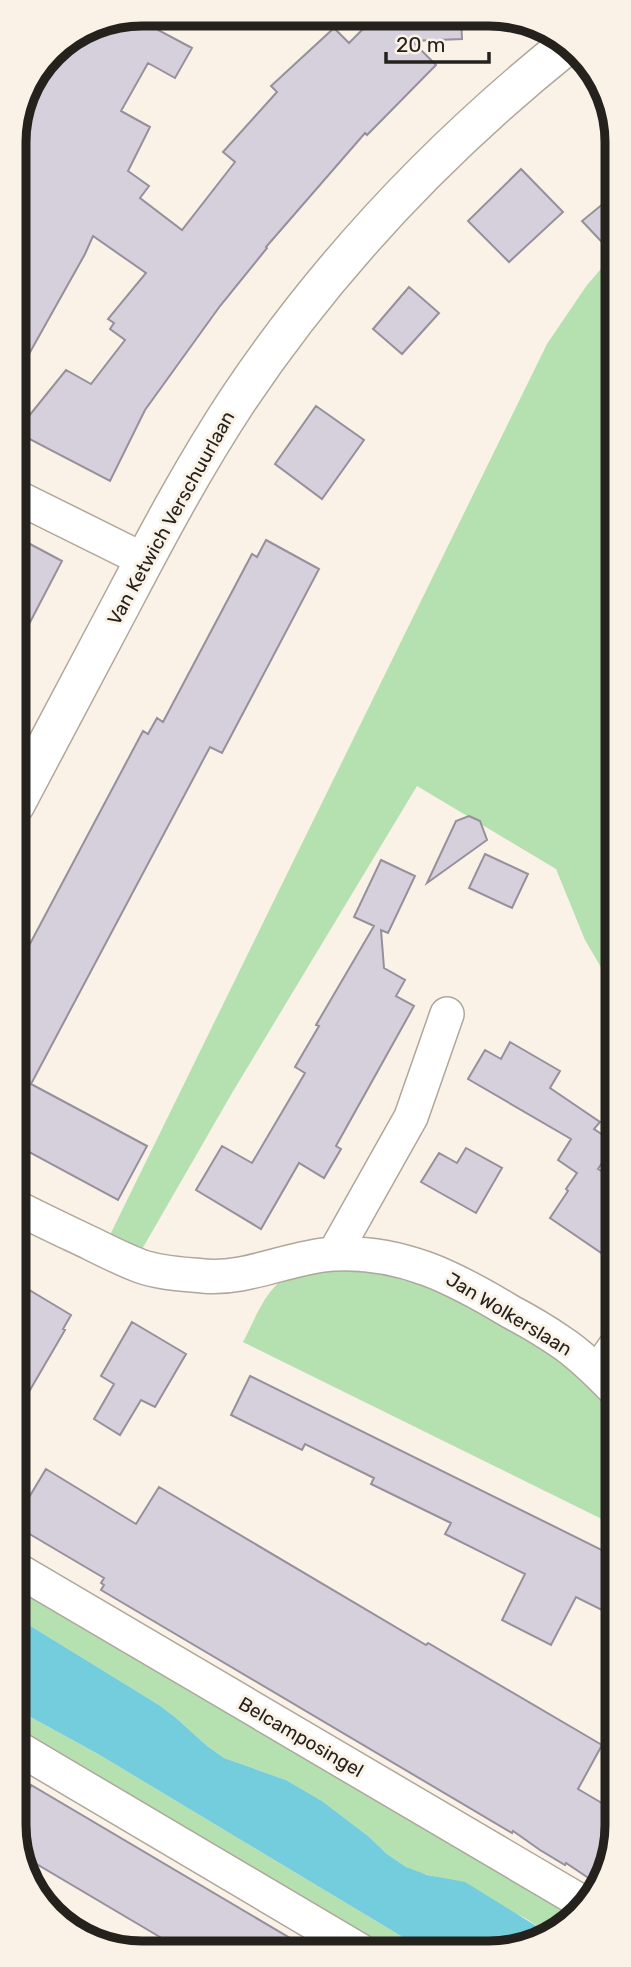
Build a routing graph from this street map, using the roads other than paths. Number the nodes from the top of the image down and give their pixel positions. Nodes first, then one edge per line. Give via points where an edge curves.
1 (560, 51) edge
2 (26, 501) edge
3 (144, 560) junction
4 (26, 785) edge
5 (447, 1014) dead end
6 (26, 1213) edge
7 (334, 1254) junction
8 (605, 1380) edge
9 (26, 1575) edge
10 (26, 1753) edge
11 (577, 1899) edge
12 (344, 1941) edge

1 - 3 main road, Van Ketwich Verschuurlaan via 428,169 357,243 237,401
2 - 3 street
3 - 4 main road, Van Ketwich Verschuurlaan
5 - 7 street via 411,1117
6 - 7 street, Jan Wolkerslaan via 124,1259 163,1271 236,1276
7 - 8 street, Jan Wolkerslaan via 377,1256 444,1274 563,1343
9 - 11 street, Belcamposingel
10 - 12 street

